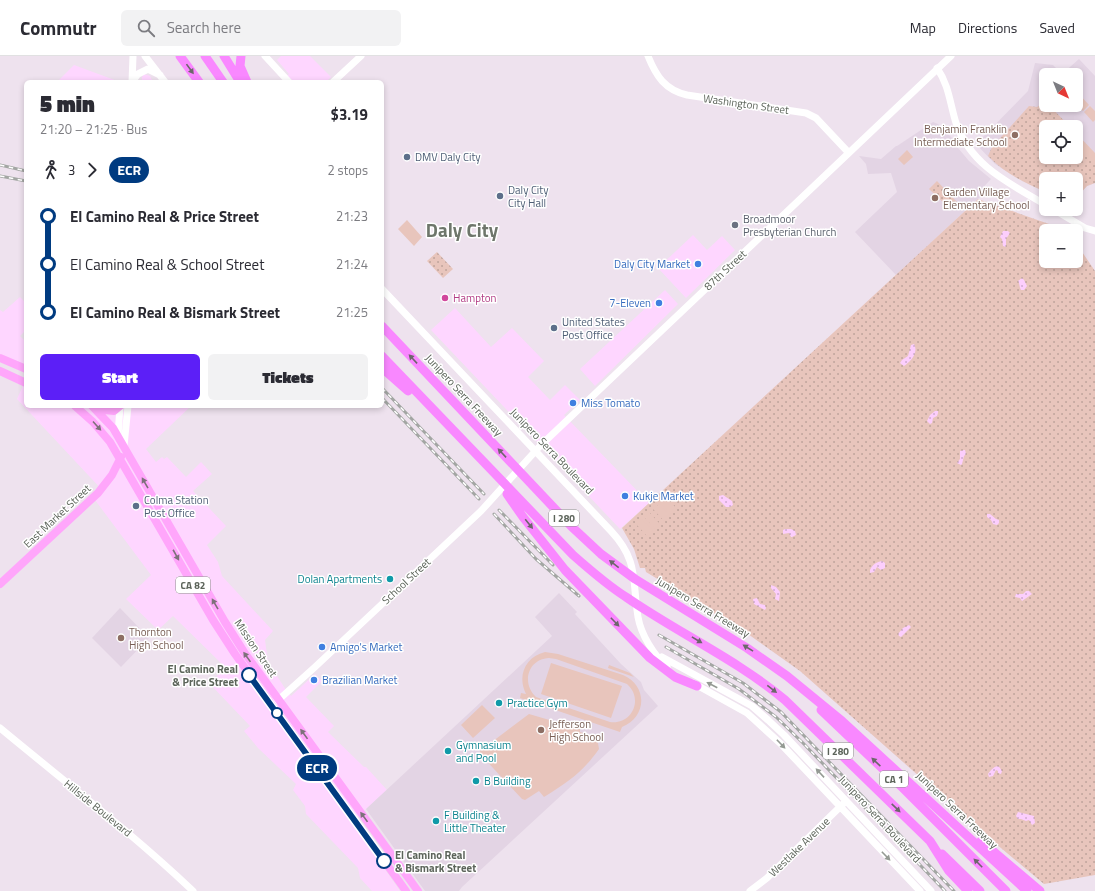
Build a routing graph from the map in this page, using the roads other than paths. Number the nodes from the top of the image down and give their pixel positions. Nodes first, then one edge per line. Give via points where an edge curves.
1 (133, 56) edge
2 (145, 56) edge
3 (180, 56) edge
4 (205, 56) edge
5 (224, 56) edge
6 (241, 56) edge
7 (265, 56) edge
8 (361, 56) edge
9 (648, 56) edge
10 (950, 56) edge
11 (937, 68) junction
12 (160, 75) junction
13 (132, 80) edge
14 (134, 80) edge
15 (164, 80) edge
16 (198, 80) edge
17 (222, 80) edge
18 (239, 80) edge
19 (246, 80) edge
20 (287, 80) edge
21 (335, 80) edge
22 (848, 152) junction
23 (1039, 201) edge
24 (1065, 216) edge
25 (1095, 232) edge
26 (384, 292) edge
27 (384, 328) edge
28 (0, 358) edge
29 (384, 358) edge
30 (24, 368) edge
31 (384, 370) edge
32 (0, 371) edge
33 (24, 382) edge
34 (77, 408) edge
35 (95, 408) edge
36 (99, 408) edge
37 (118, 408) edge
38 (120, 408) edge
39 (128, 408) edge
40 (445, 422) junction
41 (118, 436) junction
42 (124, 446) junction
43 (535, 452) junction
44 (120, 459) junction
45 (490, 470) junction
46 (0, 584) edge
47 (656, 654) junction
48 (780, 670) junction
49 (697, 686) junction
50 (278, 700) junction
51 (271, 705) junction
52 (743, 706) junction
53 (0, 728) edge
54 (915, 788) junction
55 (846, 802) junction
56 (840, 807) junction
57 (930, 841) junction
58 (193, 891) edge
59 (406, 891) edge
60 (418, 891) edge
61 (750, 891) edge
62 (920, 891) edge
63 (931, 891) edge
64 (968, 891) edge
65 (980, 891) edge
66 (1006, 891) edge
67 (1027, 891) edge
68 (1040, 891) edge

1 - 13 street
2 - 12 street
3 -> 16 highway
4 - 17 highway
5 - 18 highway
6 - 19 highway via 240,68
7 - 20 street
8 - 21 street
9 - 22 street, Washington Street via 660,79 676,92 806,113 816,118
10 - 11 street, 87th Street
11 - 22 street, 87th Street
11 - 23 street via 946,84 958,128 976,157 994,174
12 - 14 street via 148,69 138,74
12 - 15 street
22 - 43 street, 87th Street
24 - 25 street
26 - 43 street, Junipero Serra Boulevard
48 -> 27 highway, Junipero Serra Freeway / I 280 via 635,579 594,548
28 - 30 main road
29 - 40 highway, I 280
31 - 40 highway
32 - 33 main road
34 -> 44 main road, CA 82 via 97,426
35 - 41 main road, Mission Street / CA 82
36 - 37 main road via 114,411
38 - 41 street
39 - 42 street
40 - 45 highway, I 280
41 - 42 main road, Mission Street / CA 82
41 - 44 main road
42 - 44 main road, East Market Street
50 -> 42 main road, Mission Street / CA 82 via 230,631
43 - 47 street, Junipero Serra Boulevard via 622,543 632,564 638,618 643,633
43 - 50 street, School Street via 482,511
44 - 46 main road, East Market Street via 98,493
44 -> 51 main road, Mission Street / CA 82 via 221,633
45 -> 49 highway via 565,570 631,639 666,671
45 -> 57 highway, I 280 via 566,549 603,580 639,606 736,664 785,700
47 - 49 street, Junipero Serra Boulevard via 667,667
52 -> 47 street, Junipero Serra Boulevard
48 - 54 highway, Junipero Serra Freeway / I 280
66 -> 48 highway, CA 1
49 - 52 street, Junipero Serra Boulevard
50 - 51 street, School Street
60 -> 50 main road, Mission Street / CA 82
51 - 59 main road, Mission Street / CA 82
55 -> 52 street, Junipero Serra Boulevard via 771,722
52 -> 56 street, Junipero Serra Boulevard
53 - 58 street, Hillside Boulevard via 119,824
54 - 67 highway, Junipero Serra Freeway / I 280
54 - 68 highway
55 - 56 street, Westlake Avenue
55 - 63 street, Junipero Serra Boulevard
56 - 61 street, Westlake Avenue via 768,878
56 -> 62 street, Junipero Serra Boulevard
57 - 64 highway via 949,871
57 - 65 highway, Junipero Serra Boulevard

